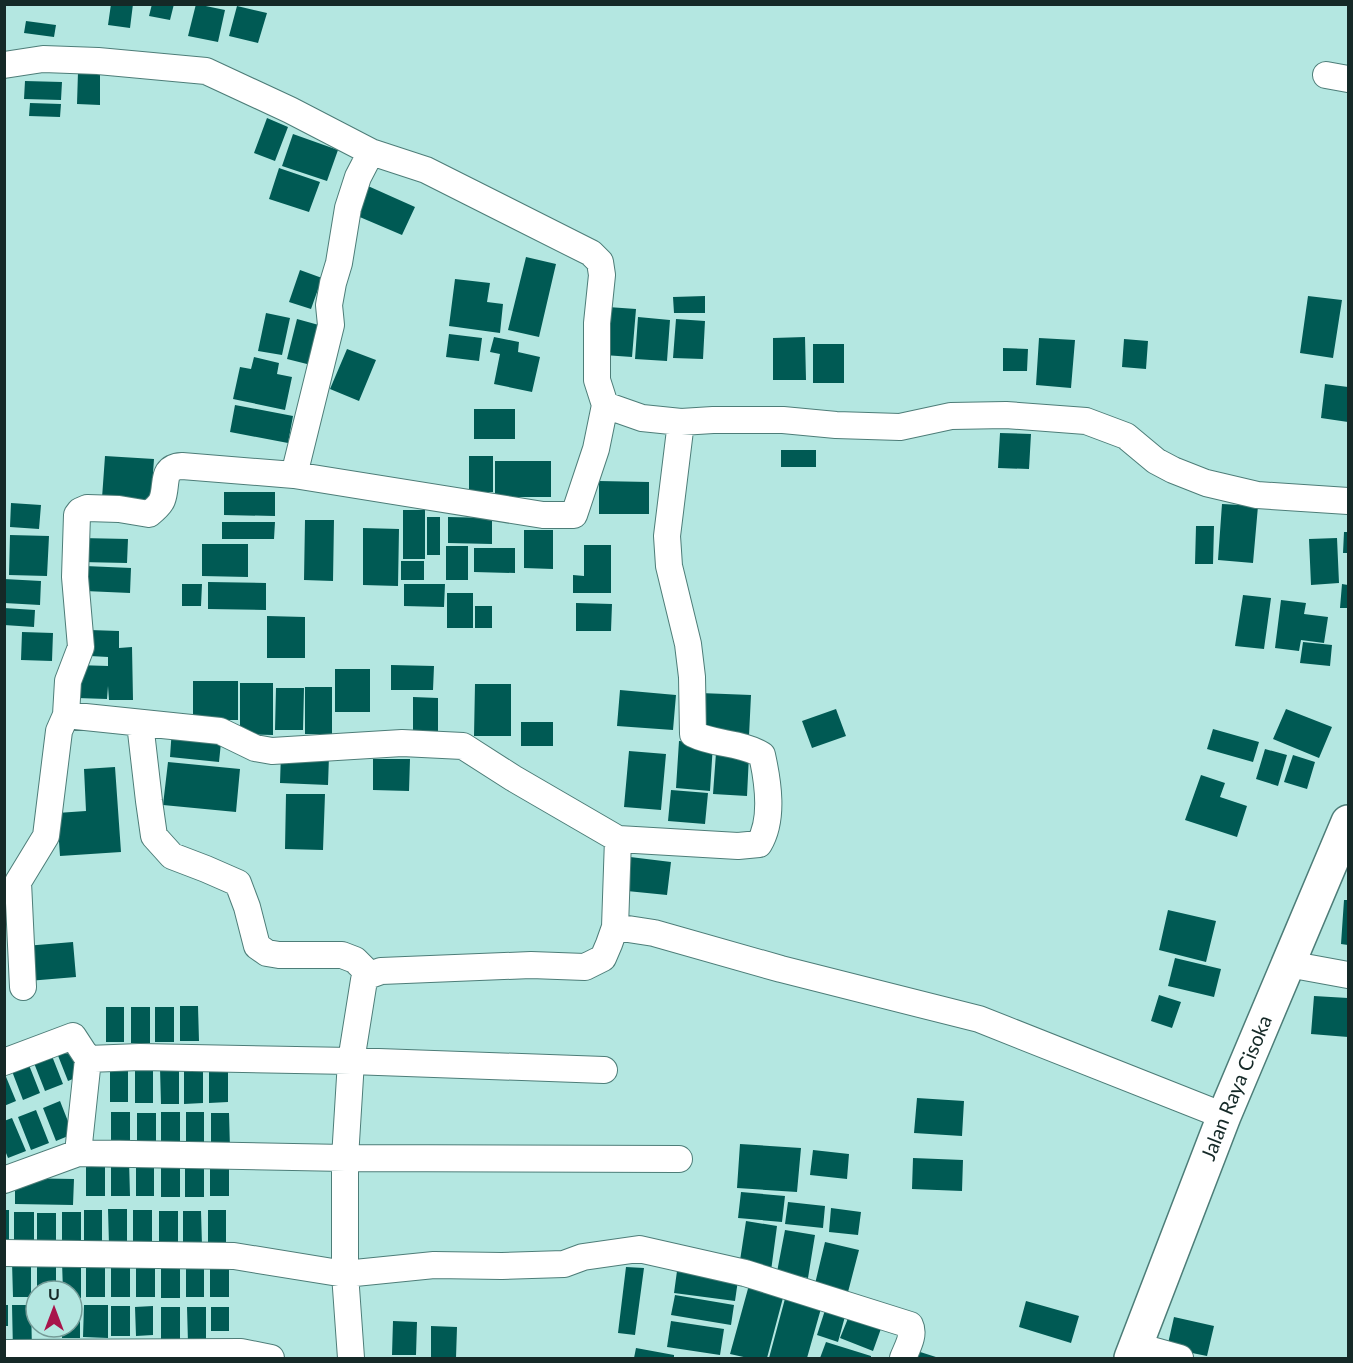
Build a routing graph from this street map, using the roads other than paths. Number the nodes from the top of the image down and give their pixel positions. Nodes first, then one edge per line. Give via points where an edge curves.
1 (4, 65) edge
2 (371, 152) junction
3 (605, 405) junction
4 (681, 422) junction
5 (294, 475) junction
6 (1348, 501) edge
7 (66, 714) junction
8 (140, 723) junction
9 (1348, 822) edge
10 (618, 839) junction
11 (615, 927) junction
12 (1288, 964) junction
13 (370, 975) junction
14 (1348, 975) edge
15 (23, 987) dead end
16 (88, 1059) junction
17 (351, 1061) junction
18 (4, 1062) edge
19 (604, 1070) dead end
20 (1224, 1116) junction
21 (78, 1153) junction
22 (345, 1158) junction
23 (680, 1159) dead end
24 (4, 1180) edge
25 (4, 1253) edge
26 (345, 1274) junction
27 (1134, 1352) edge
28 (4, 1353) edge
29 (271, 1359) edge
30 (351, 1359) edge
31 (903, 1359) edge
32 (1180, 1359) edge

1 - 2 street via 44,59 206,71
2 - 3 street via 426,170 591,253 600,262 597,380
2 - 5 street via 348,208 329,305 331,325
3 - 4 street via 642,418
3 - 5 street via 596,449 574,515 543,515
4 - 6 street via 783,420 900,427 951,416 1006,415 1086,421 1126,436 1156,461 1206,483 1257,495
4 - 10 street via 667,536 669,566 688,644 693,734 705,740 752,748 762,755 768,782 767,824 759,844
5 - 7 street via 174,467 167,473 162,502 149,514 119,509 80,511 75,577 81,647 68,681
7 - 8 street
7 - 15 street via 59,731 46,836 18,882
8 - 10 street via 220,731 255,748 272,751 402,743 463,746
8 - 13 street via 154,836 166,850 238,883 257,946 267,953 342,955 355,960
9 - 12 street, Jalan Raya Cisoka
10 - 11 street
11 - 13 street via 603,958 585,967 531,965 381,971
11 - 20 street via 654,933 979,1019
12 - 14 street
12 - 20 street, Jalan Raya Cisoka
13 - 17 street via 364,980
16 - 17 street
16 - 18 street via 73,1036
16 - 21 street
17 - 19 street
17 - 22 street
20 - 27 street, Jalan Raya Cisoka
21 - 22 street
21 - 24 street
22 - 23 street
22 - 26 street
25 - 26 street via 234,1256
26 - 30 street
26 - 31 street via 434,1265 564,1264 583,1257 639,1249 745,1273 910,1325 911,1337
27 - 32 street
28 - 29 street via 242,1352

